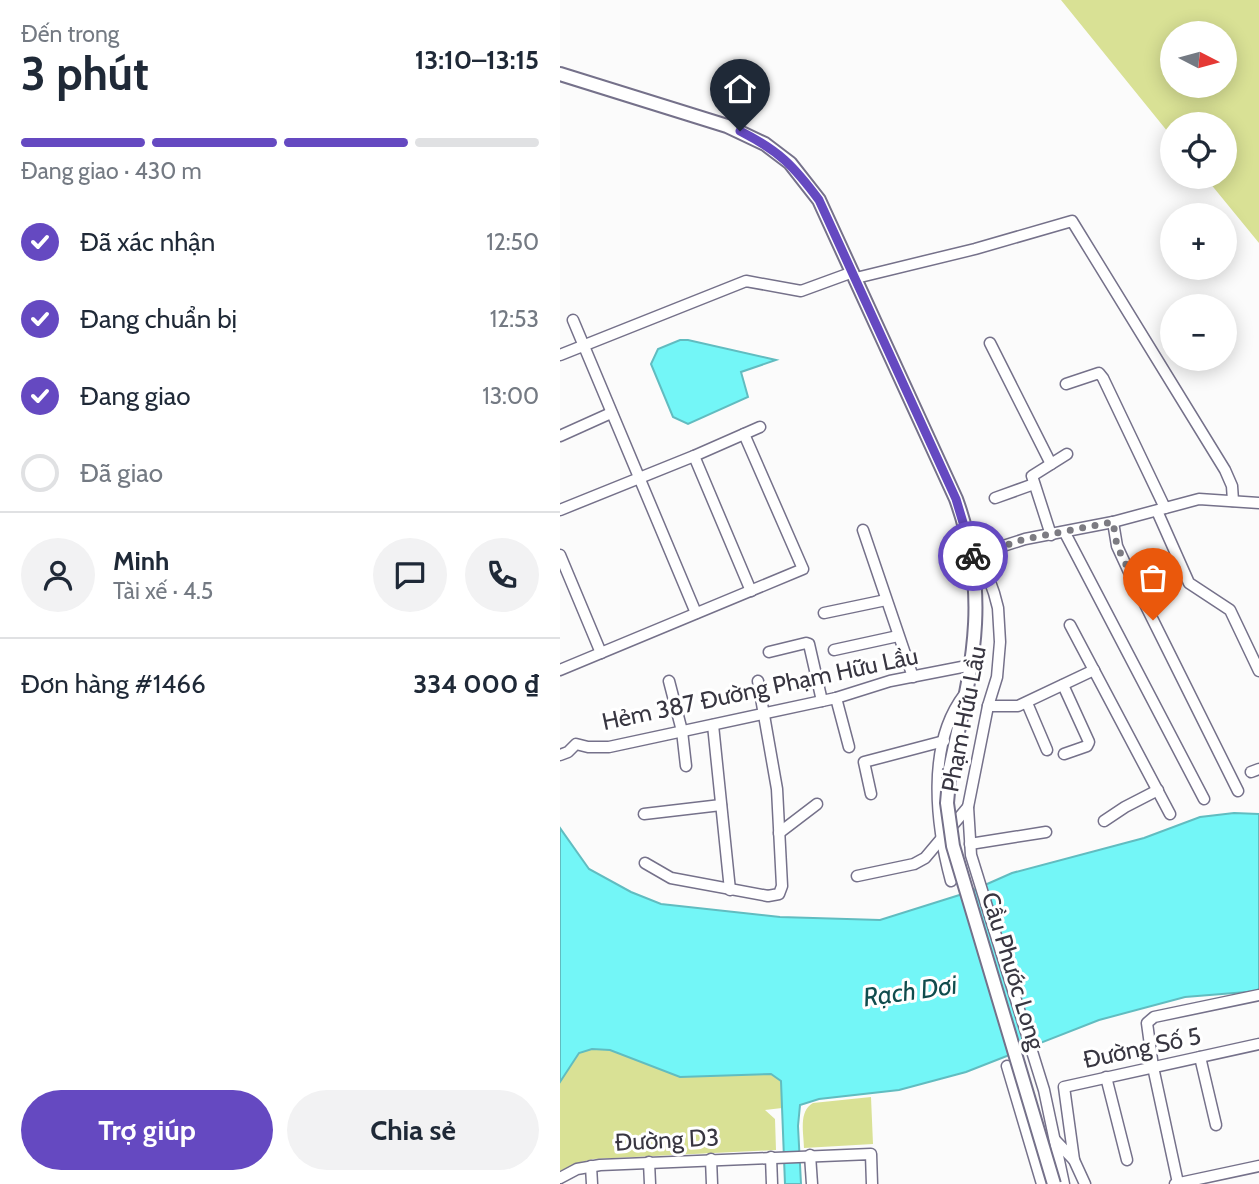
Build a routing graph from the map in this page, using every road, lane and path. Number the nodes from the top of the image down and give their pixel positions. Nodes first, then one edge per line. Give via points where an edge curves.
1 (560, 74) edge
2 (854, 275) junction
3 (573, 320) dead end
4 (990, 343) dead end
5 (583, 347) junction
6 (560, 355) edge
7 (1066, 384) dead end
8 (611, 413) junction
9 (760, 427) dead end
10 (744, 434) junction
11 (560, 436) edge
12 (1067, 454) dead end
13 (694, 456) junction
14 (1051, 464) junction
15 (638, 478) junction
16 (1034, 484) junction
17 (995, 498) dead end
18 (1233, 501) junction
19 (1259, 503) edge
20 (1161, 509) junction
21 (560, 510) edge
22 (1113, 522) junction
23 (863, 530) dead end
24 (1065, 533) junction
25 (1051, 535) junction
26 (560, 555) edge
27 (972, 556) junction
28 (751, 590) junction
29 (886, 600) junction
30 (696, 613) junction
31 (824, 614) dead end
32 (1070, 625) dead end
33 (898, 636) junction
34 (834, 650) dead end
35 (769, 652) dead end
36 (601, 653) junction
37 (972, 664) junction
38 (560, 670) edge
39 (1094, 670) junction
40 (1259, 671) edge
41 (914, 677) junction
42 (669, 681) dead end
43 (758, 681) dead end
44 (1063, 685) junction
45 (967, 693) junction
46 (836, 698) junction
47 (822, 701) junction
48 (1027, 702) junction
49 (988, 706) junction
50 (765, 713) junction
51 (713, 725) junction
52 (682, 732) junction
53 (944, 741) junction
54 (849, 747) dead end
55 (1047, 750) dead end
56 (1064, 754) dead end
57 (560, 755) edge
58 (686, 766) dead end
59 (950, 769) joint
60 (1157, 790) junction
61 (1238, 791) dead end
62 (871, 794) dead end
63 (1204, 799) dead end
64 (817, 804) dead end
65 (721, 805) junction
66 (968, 807) junction
67 (644, 814) dead end
68 (1170, 814) dead end
69 (1104, 821) dead end
70 (1046, 832) dead end
71 (779, 833) junction
72 (941, 839) junction
73 (971, 849) junction
74 (645, 863) dead end
75 (857, 876) dead end
76 (951, 881) dead end
77 (730, 890) junction
78 (1259, 995) edge
79 (1258, 1047) edge
80 (1200, 1057) junction
81 (1007, 1066) dead end
82 (1153, 1067) junction
83 (1106, 1077) junction
84 (1044, 1092) junction
85 (1018, 1103) junction
86 (1216, 1125) dead end
87 (1055, 1140) junction
88 (806, 1155) junction
89 (775, 1156) junction
90 (711, 1159) junction
91 (1074, 1160) junction
92 (1127, 1160) dead end
93 (649, 1162) junction
94 (591, 1166) junction
95 (1259, 1166) edge
96 (560, 1178) edge
97 (1208, 1181) edge
98 (592, 1184) edge
99 (650, 1184) edge
100 (712, 1184) edge
101 (772, 1184) edge
102 (812, 1184) edge
103 (872, 1184) edge
104 (1042, 1184) edge
105 (1054, 1184) edge
106 (1064, 1184) edge
107 (1085, 1184) edge
108 (1177, 1184) edge

1 - 2 main road, Phạm Hữu Lầu via 727,126 765,144 790,163 819,200
2 - 5 street via 802,291 746,281
2 - 18 street via 975,249 1072,221 1225,470
2 - 27 main road, Phạm Hữu Lầu via 956,499
3 - 5 street
4 - 14 street
5 - 6 street
5 - 8 street
7 - 20 street via 1098,373 1103,378
8 - 11 street
8 - 15 street
9 - 10 street
10 - 13 street
10 - 28 street via 803,569
12 - 14 street
13 - 15 street
13 - 28 street
14 - 16 street via 1032,476
15 - 21 street
15 - 30 street
16 - 17 street
16 - 25 street
18 - 19 street
18 - 20 street via 1199,499
20 - 22 street
20 - 40 street via 1189,583 1230,611
22 - 24 street
22 - 61 street via 1117,546 1129,572
23 - 29 street
24 - 25 street
24 - 63 street
25 - 27 street
26 - 36 street
27 - 37 main road, Phạm Hữu Lầu via 977,610
27 - 49 street, Phạm Hữu Lầu via 985,568 998,608 997,677
28 - 30 street
29 - 31 street
29 - 33 street
30 - 36 street
32 - 39 street
33 - 34 street
33 - 41 street
35 - 47 street via 809,644
36 - 38 street
37 - 41 street, Hẻm 387 Đường Phạm Hữu Lầu
37 - 45 main road, Phạm Hữu Lầu
39 - 44 street
39 - 60 street
41 - 46 street, Hẻm 387 Đường Phạm Hữu Lầu
42 - 52 street
43 - 50 street
44 - 48 street
44 - 56 street via 1090,741
45 - 53 street, Phạm Hữu Lầu via 953,712
45 - 59 main road, Phạm Hữu Lầu
46 - 47 street, Hẻm 387 Đường Phạm Hữu Lầu
46 - 54 street
47 - 50 street, Hẻm 387 Đường Phạm Hữu Lầu
48 - 49 street via 1006,708
48 - 55 street
49 - 66 street, Phạm Hữu Lầu
50 - 51 street, Hẻm 387 Đường Phạm Hữu Lầu
50 - 71 street via 778,789
51 - 52 street, Hẻm 387 Đường Phạm Hữu Lầu
51 - 65 street
52 - 57 street, Hẻm 387 Đường Phạm Hữu Lầu via 610,747 576,744
52 - 58 street
53 - 62 street via 864,762
53 - 72 street, Phạm Hữu Lầu via 938,790
59 - 105 main road, Cầu Phước Long, bridge via 947,803 953,846
60 - 68 street
60 - 69 street
64 - 71 street
65 - 67 street
65 - 77 street
66 - 72 street
66 - 73 street, Phạm Hữu Lầu
70 - 73 street
71 - 77 street via 779,894 768,897
72 - 75 street via 926,858 914,864
72 - 76 street, Phạm Hữu Lầu
73 - 84 street, Cầu Phước Long
74 - 77 street via 671,878
78 - 82 street via 1151,1018 1147,1023
79 - 80 street, Đường Số 5
80 - 82 street, Đường Số 5
80 - 86 street
81 - 85 street
82 - 83 street, Đường Số 5
82 - 108 street
83 - 91 street, Đường Số 5 via 1064,1087
83 - 92 street
84 - 85 street
84 - 87 street
85 - 104 street
87 - 91 street
87 - 106 street
88 - 89 street, Đường D3
88 - 102 street
88 - 103 street via 870,1154
89 - 90 street, Đường D3
89 - 101 street
90 - 93 street, Đường D3
90 - 100 street
91 - 107 street
93 - 94 street, Đường D3
93 - 99 street
94 - 96 street, Đường D3
94 - 98 street
95 - 97 street
97 - 108 street

